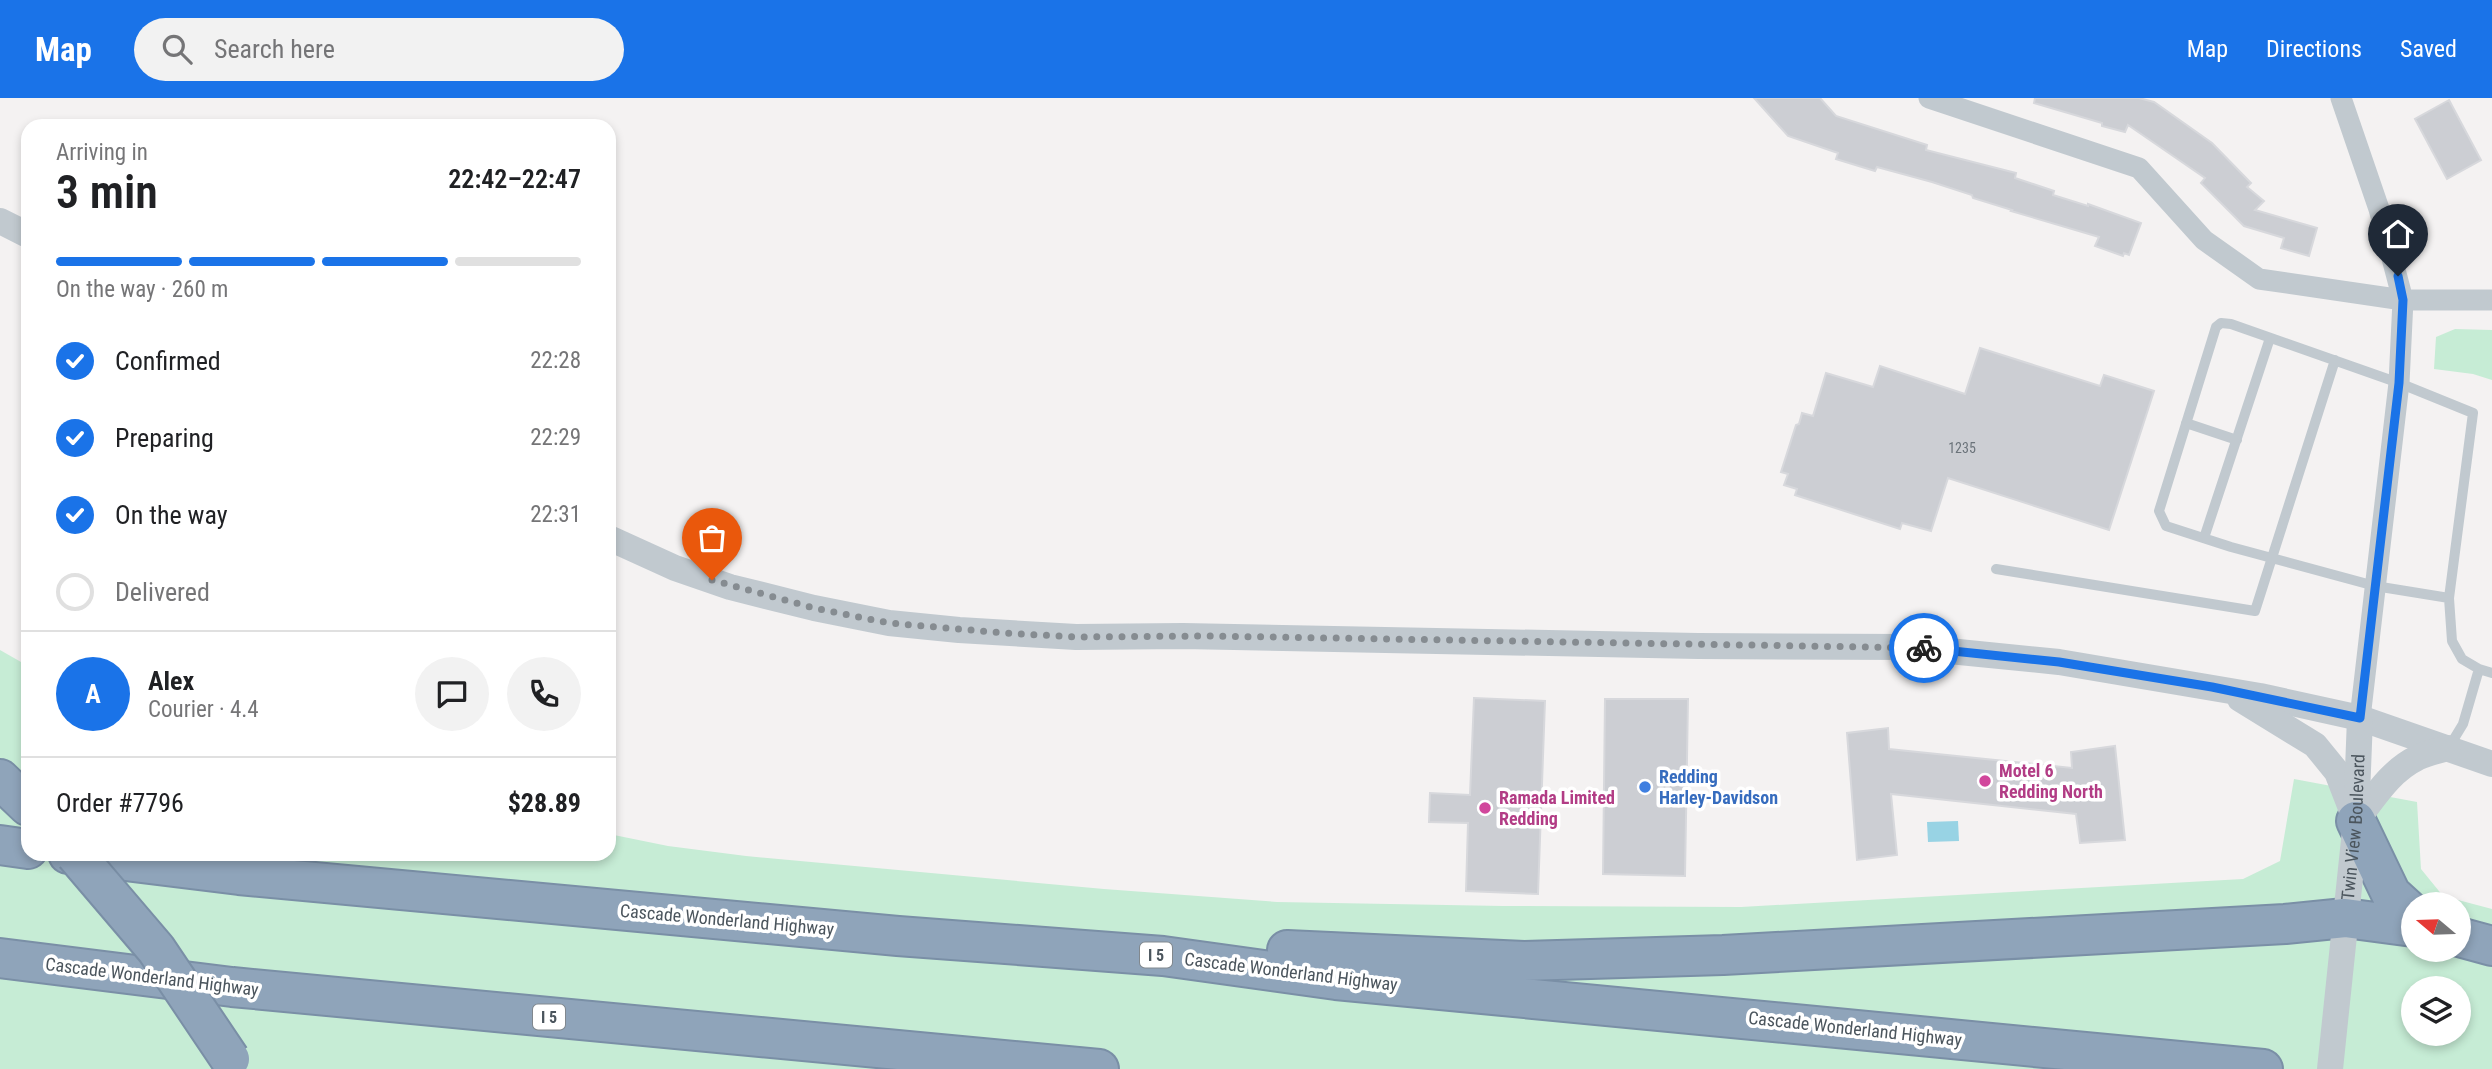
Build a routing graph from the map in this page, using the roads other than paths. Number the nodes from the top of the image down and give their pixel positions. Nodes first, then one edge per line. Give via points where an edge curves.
1 (1929, 98) edge
2 (2341, 98) edge
3 (0, 221) edge
4 (21, 232) edge
5 (2403, 300) junction
6 (2492, 300) edge
7 (2270, 338) junction
8 (2335, 360) junction
9 (2399, 383) junction
10 (2186, 423) junction
11 (2237, 440) junction
12 (2204, 538) junction
13 (616, 541) edge
14 (2272, 558) junction
15 (1996, 569) dead end
16 (2375, 586) junction
17 (2449, 598) junction
18 (2479, 669) junction
19 (2492, 673) edge
20 (2225, 690) junction
21 (2360, 718) junction
22 (2448, 748) junction
23 (2492, 764) edge
24 (0, 779) edge
25 (21, 799) edge
26 (2356, 821) junction
27 (0, 845) edge
28 (21, 848) edge
29 (81, 861) edge
30 (124, 861) edge
31 (2401, 903) edge
32 (2344, 918) junction
33 (2401, 925) edge
34 (2471, 940) edge
35 (2492, 946) edge
36 (1163, 956) junction
37 (0, 958) edge
38 (233, 1064) edge
39 (2253, 1068) edge
40 (1099, 1069) edge
41 (2330, 1069) edge

1 - 5 street via 2139,168 2204,240 2259,279
2 - 5 street via 2379,209
3 - 4 street
5 - 6 street
5 - 9 street
7 - 8 lane
7 - 10 lane via 2231,324 2216,327
7 - 11 lane
8 - 9 lane
8 - 14 lane
9 - 16 street
9 - 17 lane via 2473,413
10 - 11 lane
10 - 12 lane via 2159,511 2166,526
11 - 12 lane
12 - 14 lane
13 - 20 street via 730,587 889,623 959,630 1076,637 1909,646 2059,662
14 - 15 lane via 2255,611
14 - 16 lane
16 - 17 lane
16 - 21 street
17 - 18 lane via 2452,641 2462,659
18 - 19 lane
18 - 22 lane via 2463,724
20 - 21 street
20 - 26 street via 2315,745 2337,772
21 - 22 street
21 - 26 street, Twin View Boulevard
22 - 23 street
22 - 26 street via 2403,766
24 - 25 highway
26 - 31 highway via 2391,894
26 - 32 street, Twin View Boulevard
27 - 28 highway
29 - 38 highway, bridge via 156,948
30 - 36 highway, Cascade Wonderland Highway / I 5 via 252,877
32 - 33 highway
32 - 36 highway via 1696,956 1524,961 1265,949
32 - 41 street, Twin View Boulevard
34 - 35 highway
36 - 39 highway, Cascade Wonderland Highway / I 5 via 1336,980
37 - 40 highway, Cascade Wonderland Highway / I 5 via 245,988

